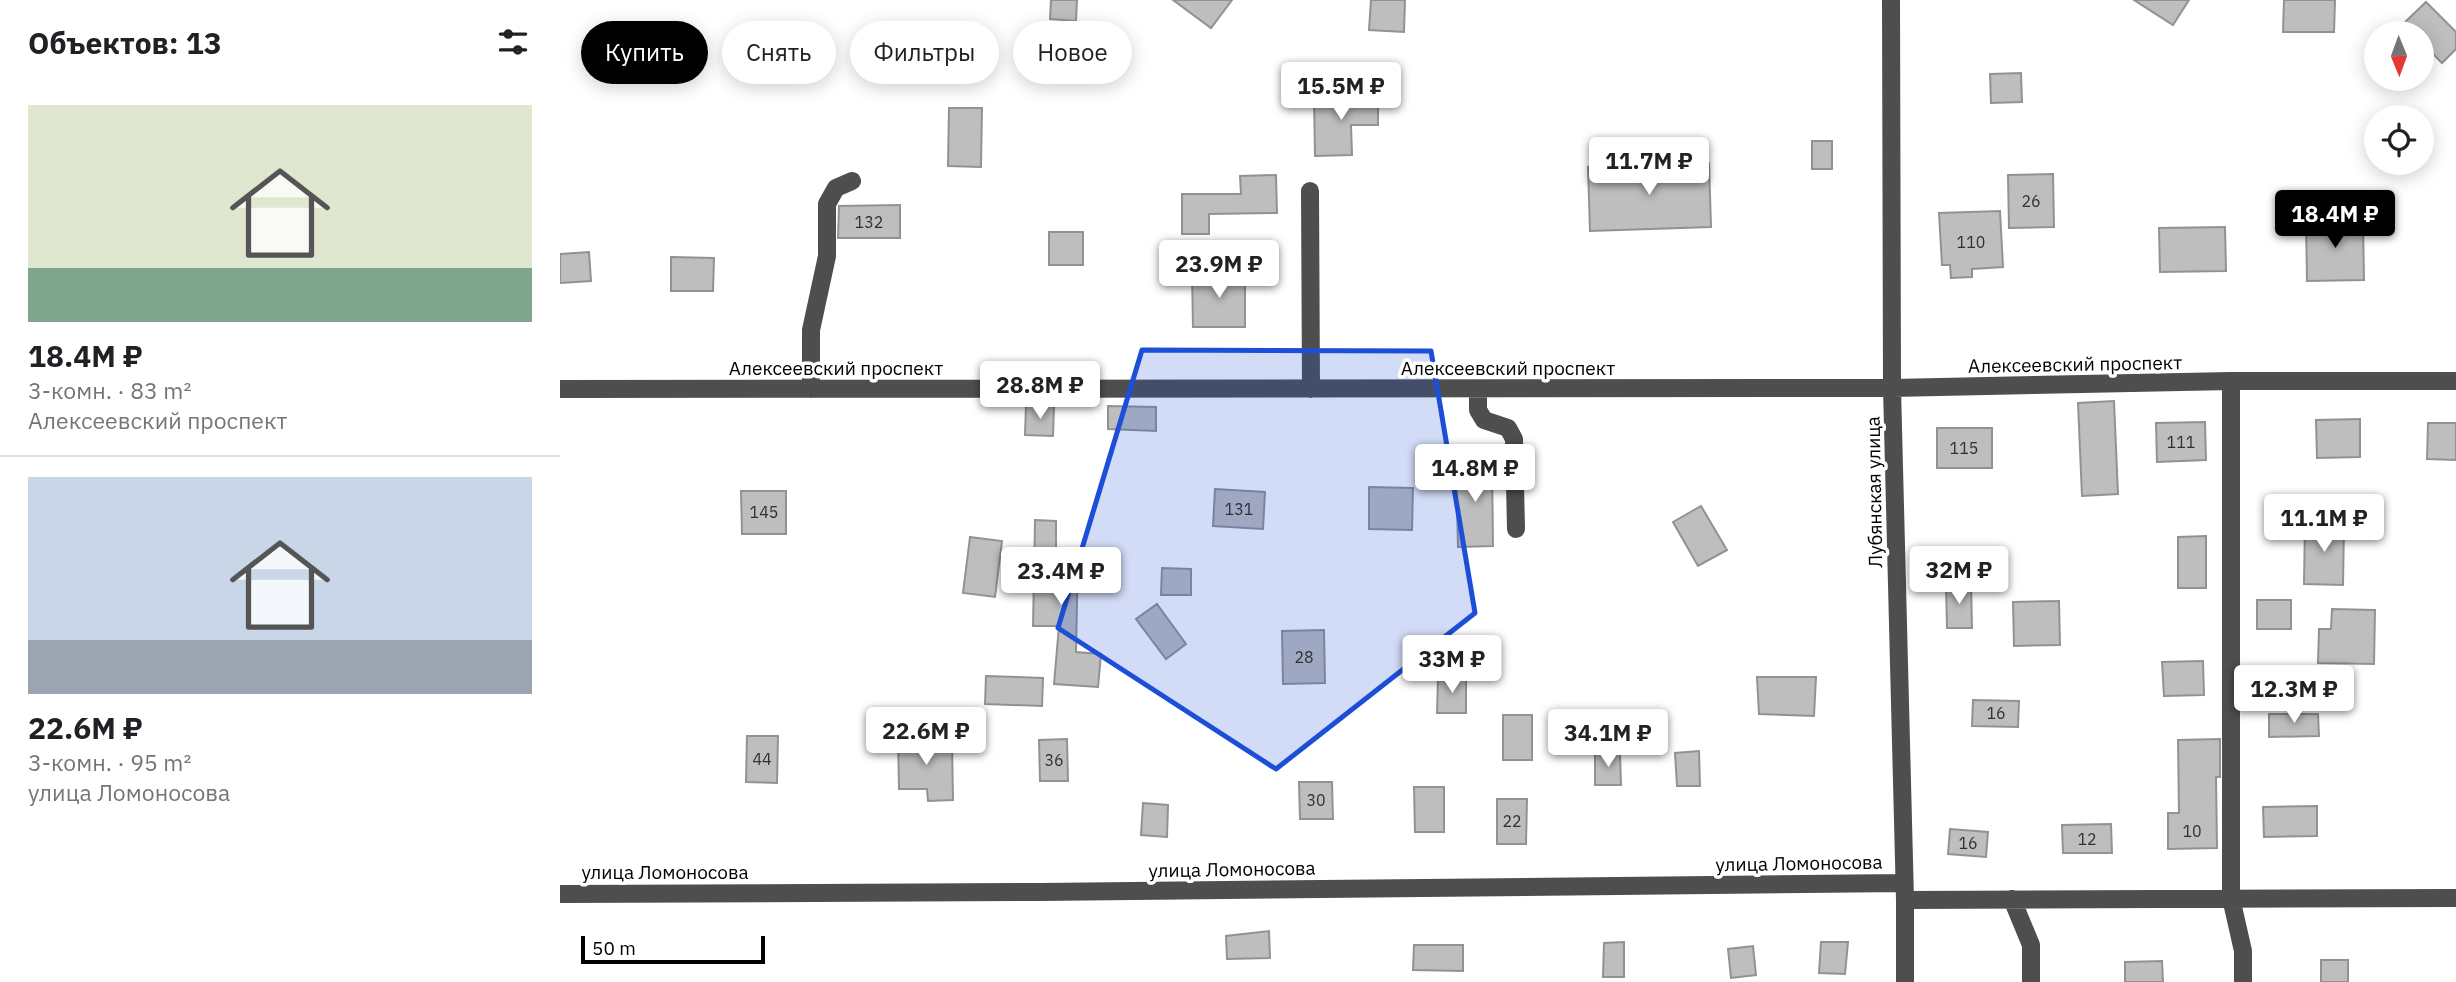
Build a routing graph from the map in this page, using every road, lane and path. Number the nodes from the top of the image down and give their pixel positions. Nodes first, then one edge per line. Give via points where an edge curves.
1 (1891, 0) edge
2 (852, 181) dead end
3 (1310, 191) dead end
4 (2456, 381) edge
5 (2231, 382) junction
6 (1892, 388) junction
7 (560, 389) edge
8 (811, 389) junction
9 (1311, 389) junction
10 (1478, 389) junction
11 (1516, 529) dead end
12 (1905, 892) junction
13 (560, 894) edge
14 (2231, 898) junction
15 (2456, 898) edge
16 (2012, 899) junction
17 (1905, 982) edge
18 (2031, 982) edge
19 (2243, 982) edge

1 - 6 street, Лубянская улица
2 - 8 street via 836,188 827,204 827,256 811,330
3 - 9 street
4 - 5 street, Алексеевский проспект
5 - 6 street, Алексеевский проспект
5 - 14 street
6 - 10 street, Алексеевский проспект
6 - 12 street, Лубянская улица
7 - 8 street, Алексеевский проспект
8 - 9 street, Алексеевский проспект
9 - 10 street, Алексеевский проспект
10 - 11 street via 1478,410 1484,420 1508,428 1514,439
12 - 13 street, улица Ломоносова
12 - 16 street, улица Ломоносова
12 - 17 street, Лубянская улица
14 - 15 street, улица Ломоносова
14 - 16 street, улица Ломоносова
14 - 19 street via 2243,951
16 - 18 street via 2031,945

